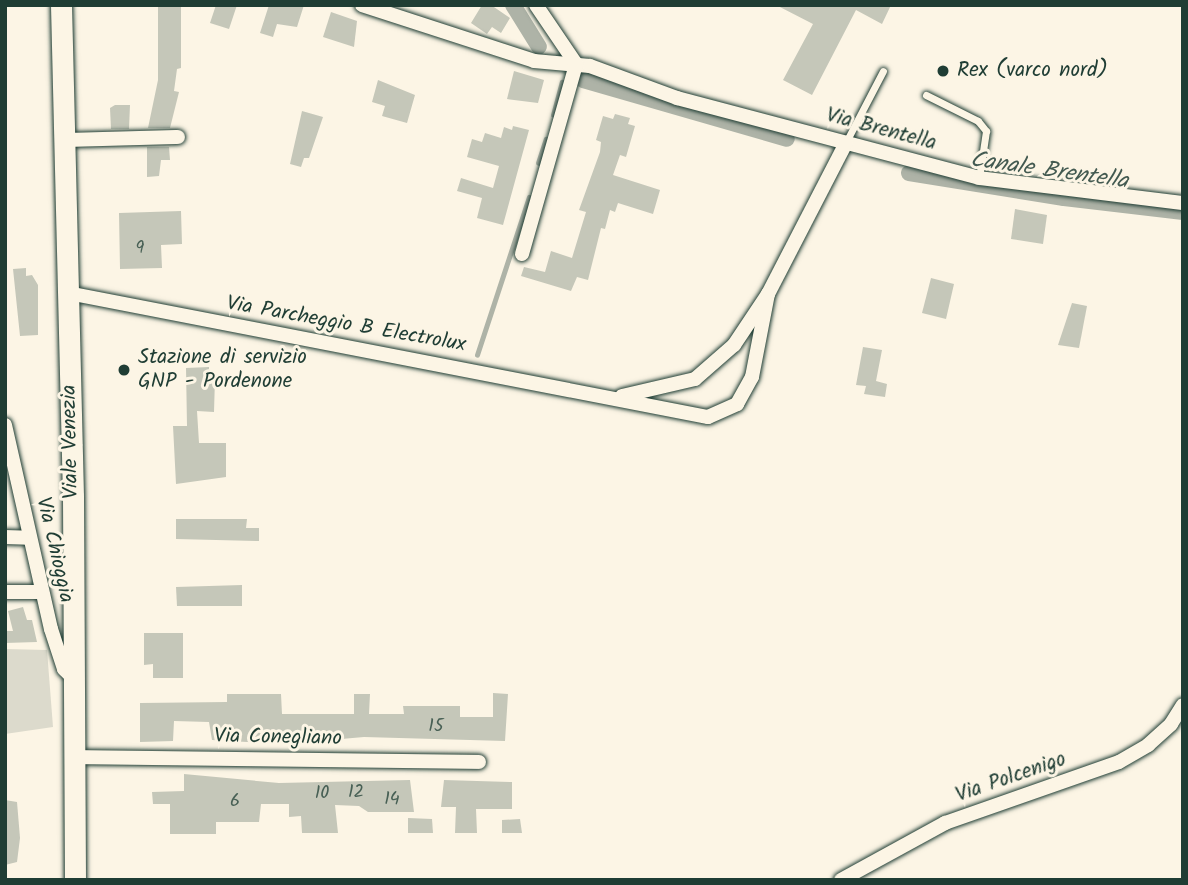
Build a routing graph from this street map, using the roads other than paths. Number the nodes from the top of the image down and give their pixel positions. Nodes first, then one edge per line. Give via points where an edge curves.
1 (61, 5) edge
2 (362, 5) edge
3 (536, 5) edge
4 (576, 64) junction
5 (883, 71) dead end
6 (926, 95) dead end
7 (178, 137) dead end
8 (64, 140) junction
9 (846, 143) junction
10 (979, 177) junction
11 (1183, 203) edge
12 (522, 254) dead end
13 (68, 293) junction
14 (768, 294) junction
15 (734, 345) junction
16 (754, 356) junction
17 (618, 396) junction
18 (5, 425) edge
19 (5, 537) edge
20 (29, 538) junction
21 (5, 592) edge
22 (42, 592) junction
23 (75, 680) junction
24 (1183, 705) edge
25 (76, 757) junction
26 (479, 762) dead end
27 (75, 880) edge
28 (841, 880) edge

1 - 8 main road, Viale Venezia
2 - 4 street, Via Brentella via 546,63
3 - 4 street
4 - 9 street, Via Brentella via 677,98
4 - 12 street
5 - 9 lane
6 - 10 lane via 978,121 986,131
7 - 8 street
8 - 13 main road, Viale Venezia
9 - 10 street, Via Brentella
9 - 14 street, Via Parcheggio B Electrolux
10 - 11 street, Via Brentella
13 - 17 street, Via Parcheggio B Electrolux
13 - 23 main road, Viale Venezia
14 - 15 street, Via Parcheggio B Electrolux
14 - 16 street, Via Parcheggio B Electrolux
15 - 16 street
15 - 17 street, Via Parcheggio B Electrolux via 695,379
16 - 17 street, Via Parcheggio B Electrolux via 752,377 737,404 708,417 661,410
18 - 20 street, Via Chioggia
19 - 20 street
20 - 22 street, Via Chioggia
21 - 22 street
22 - 23 street, Via Chioggia via 64,668
23 - 25 main road, Viale Venezia
24 - 28 street, Via Polcenigo via 1148,745 1119,762 945,823
25 - 26 street, Via Conegliano
25 - 27 main road, Viale Venezia

